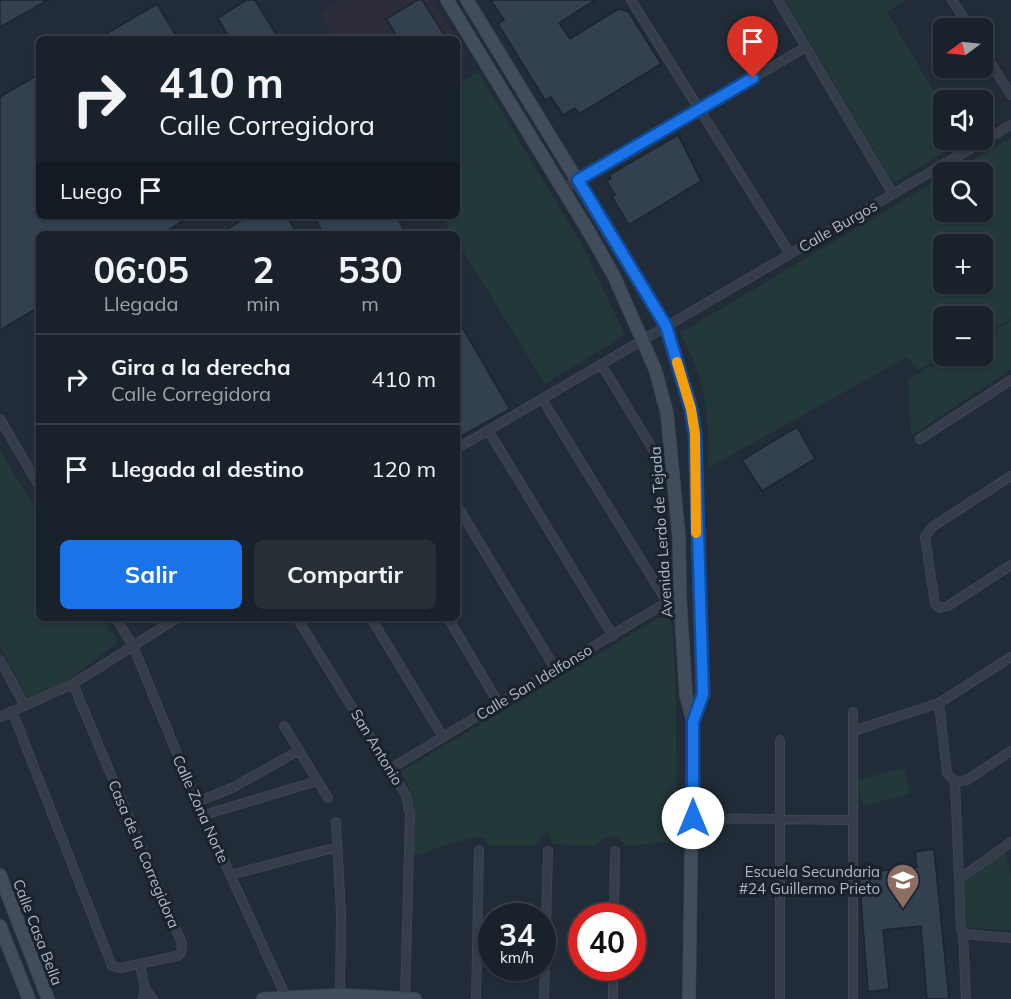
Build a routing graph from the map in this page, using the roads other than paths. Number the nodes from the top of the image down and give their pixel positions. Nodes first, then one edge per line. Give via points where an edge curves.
1 (447, 0) edge
2 (466, 0) edge
3 (631, 0) edge
4 (778, 0) edge
5 (952, 0) edge
6 (964, 18) edge
7 (806, 47) junction
8 (993, 66) edge
9 (1011, 95) edge
10 (699, 109) junction
11 (1011, 125) edge
12 (578, 180) junction
13 (563, 189) junction
14 (893, 194) junction
15 (790, 254) junction
16 (666, 326) junction
17 (643, 339) junction
18 (601, 364) junction
19 (1011, 380) edge
20 (542, 399) junction
21 (1, 424) edge
22 (488, 429) junction
23 (920, 439) dead end
24 (460, 447) edge
25 (1011, 476) edge
26 (36, 481) edge
27 (673, 482) junction
28 (460, 510) edge
29 (1011, 565) edge
30 (680, 599) junction
31 (667, 602) junction
32 (118, 621) edge
33 (172, 621) edge
34 (299, 621) edge
35 (373, 621) edge
36 (450, 621) edge
37 (613, 636) junction
38 (133, 646) junction
39 (1011, 657) edge
40 (0, 660) edge
41 (556, 670) junction
42 (72, 684) junction
43 (939, 703) junction
44 (499, 704) junction
45 (24, 706) junction
46 (12, 711) junction
47 (853, 712) dead end
48 (0, 717) edge
49 (693, 722) junction
50 (284, 726) dead end
51 (853, 731) junction
52 (442, 737) junction
53 (780, 740) dead end
54 (298, 751) junction
55 (1011, 751) edge
56 (390, 769) junction
57 (317, 781) junction
58 (955, 782) junction
59 (232, 788) junction
60 (328, 798) dead end
61 (198, 802) junction
62 (239, 803) junction
63 (204, 815) junction
64 (693, 818) junction
65 (779, 820) junction
66 (851, 820) junction
67 (336, 822) dead end
68 (1011, 842) edge
69 (337, 847) junction
70 (479, 850) dead end
71 (548, 851) dead end
72 (615, 851) dead end
73 (230, 875) junction
74 (958, 882) junction
75 (2, 884) edge
76 (614, 903) edge
77 (0, 926) edge
78 (962, 931) junction
79 (1011, 938) edge
80 (140, 965) junction
81 (613, 981) edge
82 (145, 989) junction
83 (340, 995) junction
84 (287, 998) edge
85 (29, 999) edge
86 (48, 999) edge
87 (143, 999) edge
88 (153, 999) edge
89 (263, 999) edge
90 (405, 999) edge
91 (415, 999) edge
92 (476, 999) edge
93 (544, 999) edge
94 (613, 999) edge
95 (689, 999) edge
96 (780, 999) edge
97 (853, 999) edge
98 (966, 999) edge

1 - 13 street, Avenida Lerdo de Tejada
2 - 12 street, Avenida Lerdo de Tejada
3 - 10 street
4 - 7 street
5 - 6 street
7 - 10 street
7 - 14 street
8 - 9 street
10 - 12 street
10 - 15 street
11 - 14 street, Calle Burgos
12 - 13 street
12 - 16 street, Avenida Lerdo de Tejada
13 - 17 street, Avenida Lerdo de Tejada via 614,276
14 - 15 street, Calle Burgos
15 - 16 street, Calle Burgos
16 - 17 street, Calle Burgos
16 - 49 street, Avenida Lerdo de Tejada via 695,434 703,694
17 - 18 street, Calle Burgos
17 - 27 street, Avenida Lerdo de Tejada via 667,413
18 - 20 street, Calle Burgos
18 - 27 street
19 - 23 street
20 - 22 street, Calle Burgos
20 - 31 street
21 - 26 street
22 - 24 street, Calle Burgos
22 - 37 street
25 - 29 street via 932,527 925,537 935,604 940,608
27 - 30 street, Avenida Lerdo de Tejada
28 - 41 street
30 - 31 street, Calle San Idelfonso
30 - 49 street, Avenida Lerdo de Tejada via 686,695
31 - 37 street, Calle San Idelfonso
32 - 38 street, Calle Zona Norte
33 - 38 street
34 - 56 street, San Antonio
35 - 52 street
36 - 44 street
37 - 41 street, Calle San Idelfonso
38 - 42 street
38 - 61 street, Calle Zona Norte
39 - 43 street
40 - 45 street
41 - 44 street, Calle San Idelfonso
42 - 45 street
42 - 80 street, Casa de la Corregidora via 182,944 177,956
43 - 51 street
43 - 58 street via 947,773
44 - 52 street, Calle San Idelfonso
45 - 46 street
46 - 48 street
46 - 80 street, Casa de la Corregidora via 110,962 116,968
47 - 51 street
49 - 64 street, Avenida Lerdo de Tejada
50 - 54 street
51 - 66 street
52 - 56 street, Calle San Idelfonso
53 - 65 street
54 - 57 street
54 - 59 street
55 - 58 street via 967,780
56 - 90 street, San Antonio via 406,795 410,814
57 - 60 street
57 - 62 street
58 - 74 street
59 - 61 street
59 - 62 street
61 - 63 street, Calle Zona Norte
62 - 63 street
63 - 73 street, Calle Zona Norte
64 - 65 street
64 - 95 street, Avenida Lerdo de Tejada
65 - 66 street
65 - 96 street
66 - 97 street
67 - 69 street
68 - 74 street
69 - 73 street
69 - 83 street
70 - 92 street
71 - 93 street
72 - 76 street
73 - 84 street, Calle Zona Norte
74 - 78 street
75 - 86 street, Calle Casa Bella
77 - 85 street
78 - 79 street via 969,937
78 - 98 street
80 - 82 street
81 - 94 street
82 - 87 street
82 - 88 street
83 - 84 street
83 - 90 street
84 - 89 street
90 - 91 street

